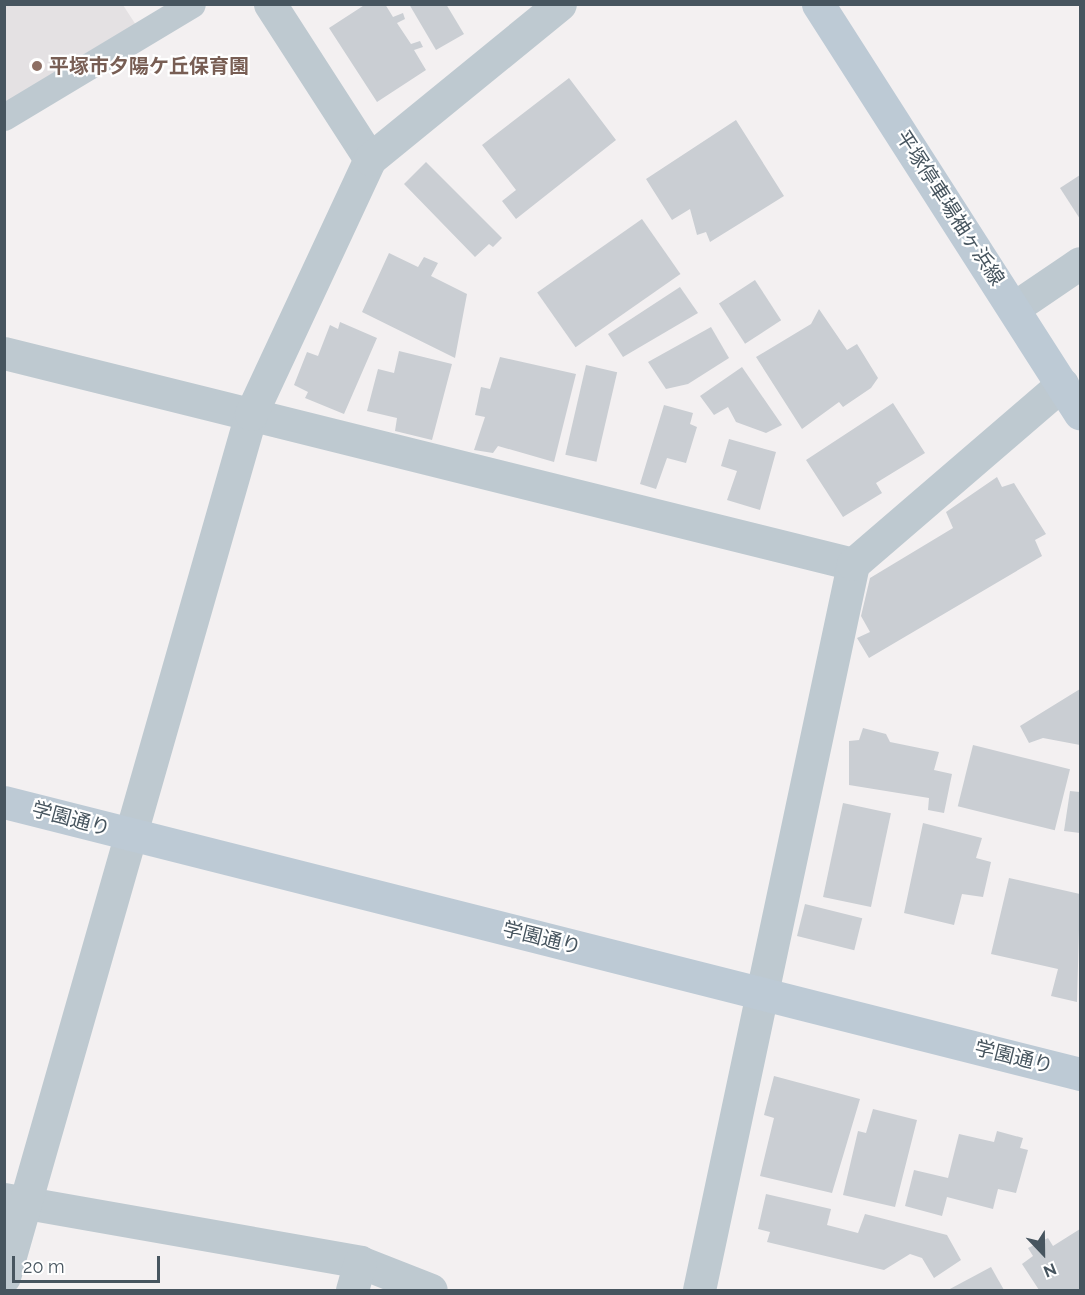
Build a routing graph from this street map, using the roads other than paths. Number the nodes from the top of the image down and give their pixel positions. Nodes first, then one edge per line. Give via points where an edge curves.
1 (192, 4) edge
2 (270, 4) edge
3 (560, 4) edge
4 (818, 4) edge
5 (4, 117) edge
6 (370, 159) junction
7 (1080, 263) edge
8 (1015, 307) junction
9 (4, 353) edge
10 (1062, 384) junction
11 (1080, 413) edge
12 (251, 414) junction
13 (854, 564) junction
14 (4, 802) edge
15 (131, 835) junction
16 (762, 994) junction
17 (1080, 1074) edge
18 (15, 1202) edge
19 (356, 1276) edge
20 (4, 1277) edge
21 (432, 1290) edge
22 (699, 1290) edge

1 - 5 lane
2 - 6 street
3 - 6 street
4 - 8 street, 平塚停車場袖ヶ浜線
6 - 12 street
7 - 8 street
8 - 10 street, 平塚停車場袖ヶ浜線
9 - 12 street
10 - 11 street, 平塚停車場袖ヶ浜線
10 - 13 street
12 - 13 street
12 - 15 street
13 - 16 street
14 - 15 street, 学園通り
15 - 16 street, 学園通り
15 - 18 street
16 - 17 street, 学園通り
16 - 22 street
18 - 19 street
18 - 20 street
19 - 21 street

